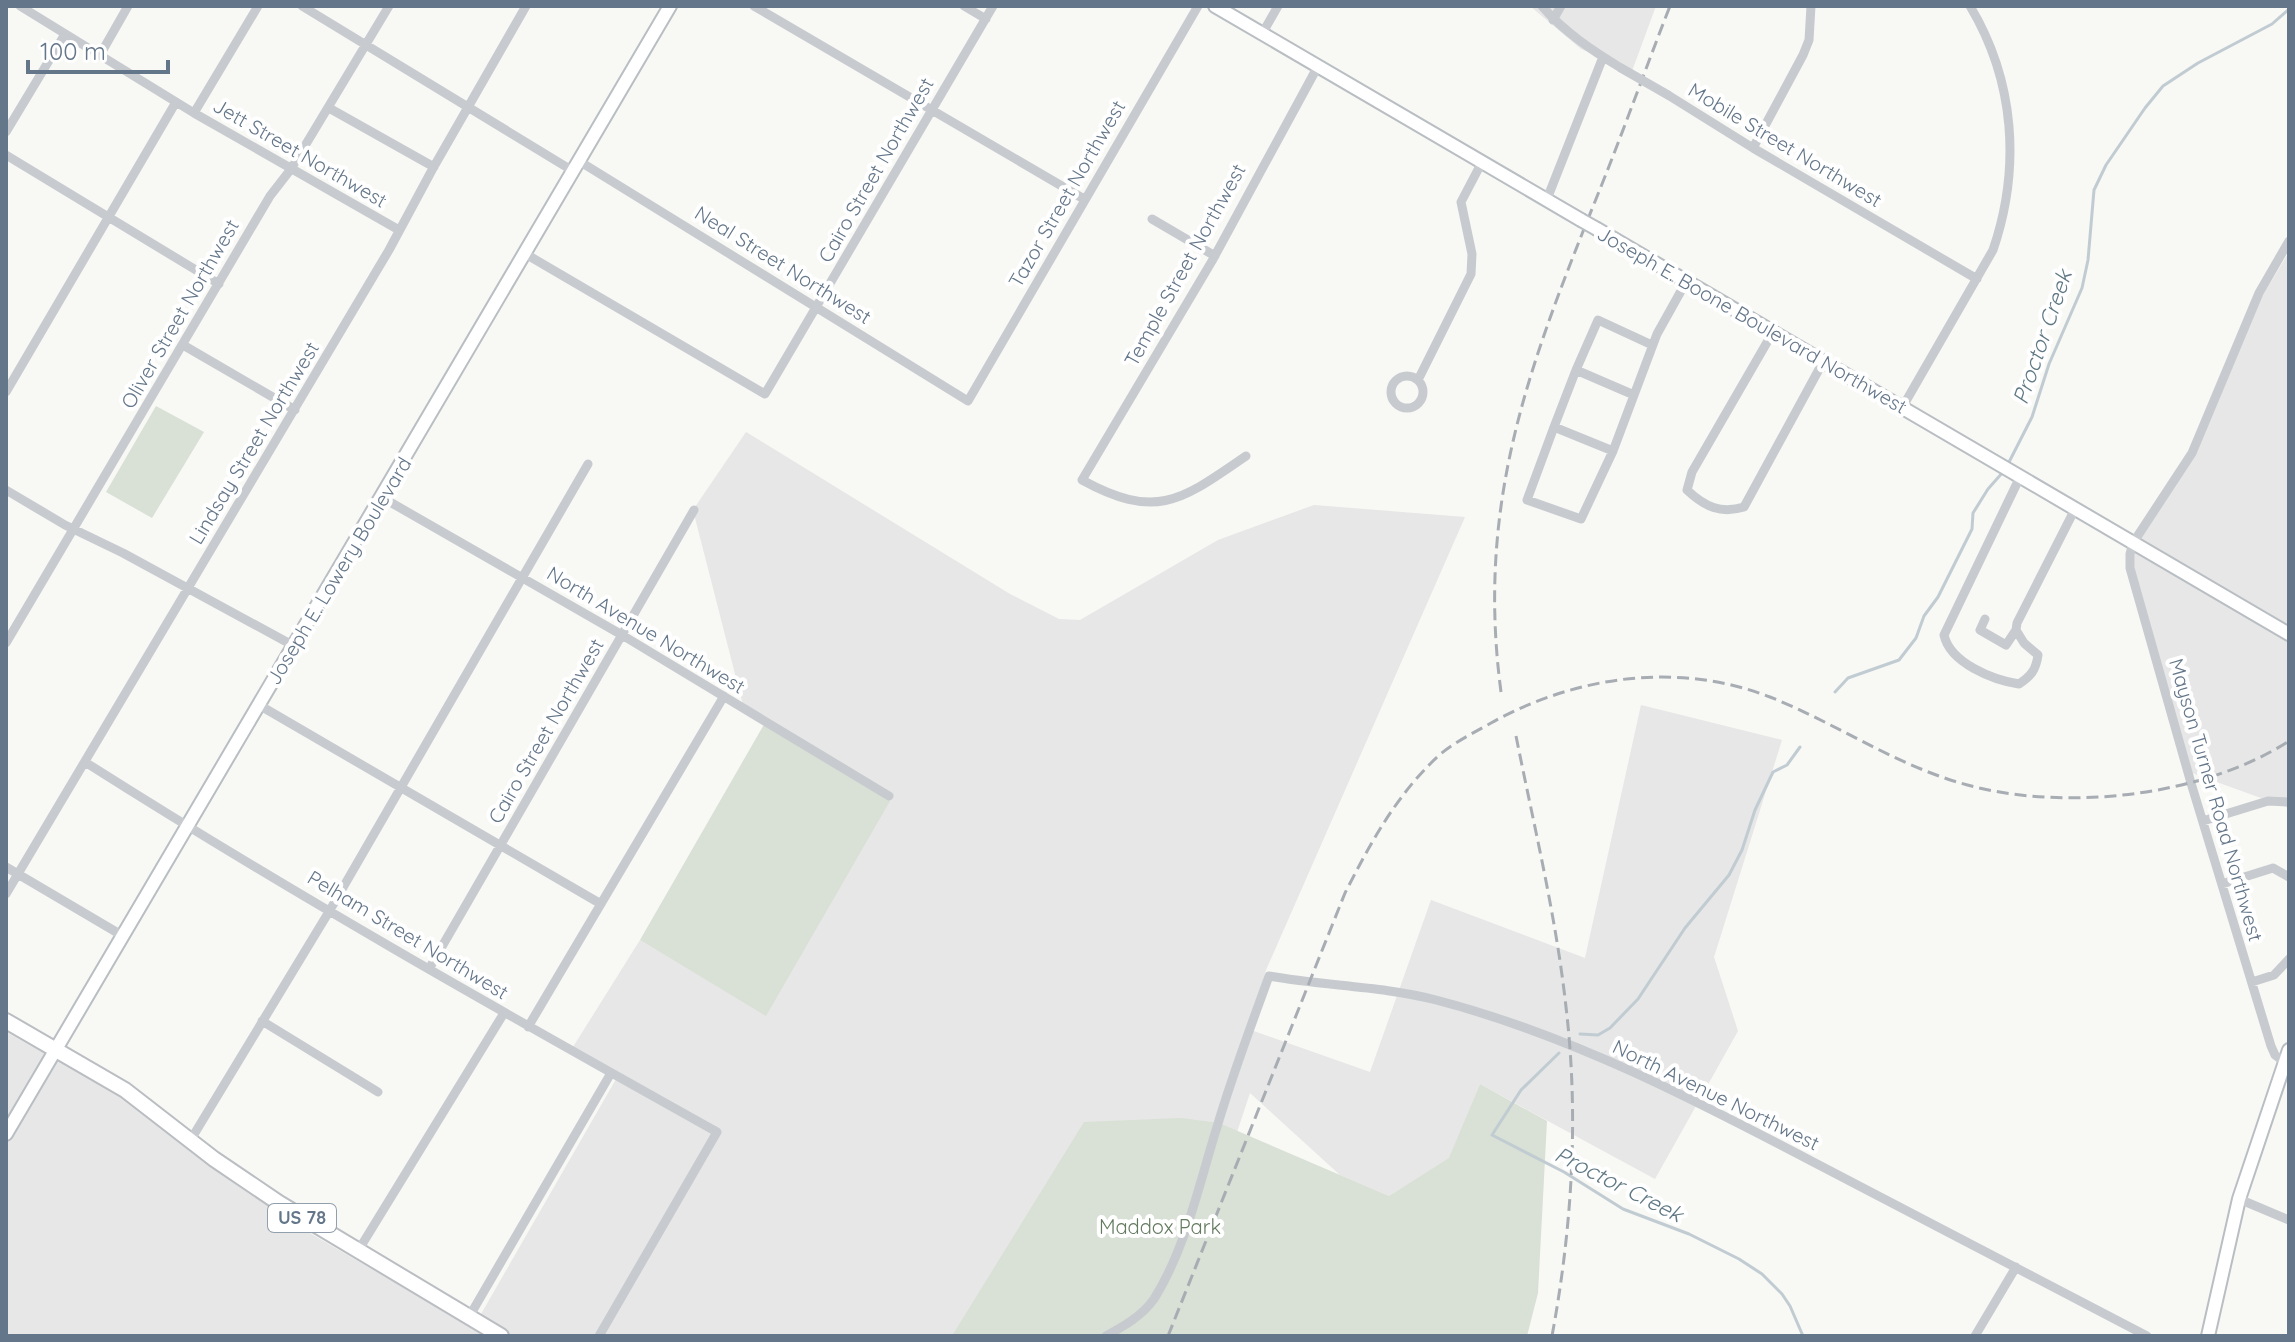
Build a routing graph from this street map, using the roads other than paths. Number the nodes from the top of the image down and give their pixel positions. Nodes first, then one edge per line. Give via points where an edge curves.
1 (20, 6) edge
2 (128, 6) edge
3 (258, 6) edge
4 (302, 6) edge
5 (389, 6) edge
6 (526, 6) edge
7 (670, 6) edge
8 (754, 6) edge
9 (964, 6) edge
10 (993, 6) edge
11 (1198, 6) edge
12 (1215, 6) edge
13 (1278, 6) edge
14 (1542, 6) edge
15 (1561, 6) edge
16 (1811, 6) edge
17 (1970, 6) edge
18 (986, 19) junction
19 (1553, 20) junction
20 (65, 34) junction
21 (1262, 34) junction
22 (366, 45) junction
23 (100, 55) junction
24 (1603, 57) junction
25 (1318, 66) junction
26 (176, 102) junction
27 (468, 107) junction
28 (329, 108) junction
29 (932, 110) junction
30 (194, 113) junction
31 (6, 132) edge
32 (1753, 148) junction
33 (6, 155) edge
34 (1482, 162) junction
35 (576, 166) junction
36 (434, 167) junction
37 (291, 169) junction
38 (1084, 199) junction
39 (1547, 199) junction
40 (109, 217) junction
41 (1152, 219) dead end
42 (399, 230) junction
43 (2289, 241) edge
44 (524, 253) junction
45 (1215, 256) junction
46 (1977, 279) junction
47 (1686, 282) junction
48 (219, 284) junction
49 (817, 307) junction
50 (1773, 332) junction
51 (183, 345) junction
52 (1652, 345) junction
53 (1823, 362) junction
54 (1576, 370) junction
55 (1418, 380) dead end
56 (6, 392) edge
57 (1634, 395) junction
58 (968, 401) joint
59 (1902, 408) junction
60 (295, 410) junction
61 (1554, 427) junction
62 (1613, 451) junction
63 (1246, 456) dead end
64 (588, 464) dead end
65 (2016, 474) junction
66 (6, 490) edge
67 (383, 498) junction
68 (2075, 509) junction
69 (694, 510) dead end
70 (75, 529) junction
71 (2133, 543) junction
72 (521, 576) junction
73 (189, 588) junction
74 (1985, 619) dead end
75 (2016, 630) junction
76 (2289, 634) edge
77 (622, 635) junction
78 (6, 643) edge
79 (294, 646) junction
80 (724, 696) junction
81 (259, 705) junction
82 (85, 762) junction
83 (400, 787) junction
84 (889, 796) dead end
85 (2289, 802) edge
86 (2203, 821) junction
87 (187, 827) junction
88 (501, 846) junction
89 (6, 867) edge
90 (18, 874) junction
91 (2289, 877) edge
92 (2222, 884) junction
93 (6, 894) edge
94 (601, 904) junction
95 (330, 910) junction
96 (123, 936) junction
97 (2289, 959) edge
98 (429, 969) junction
99 (2252, 982) junction
100 (504, 1013) junction
101 (6, 1021) edge
102 (262, 1021) junction
103 (528, 1027) junction
104 (56, 1049) junction
105 (2286, 1056) edge
106 (611, 1073) junction
107 (378, 1092) dead end
108 (6, 1134) edge
109 (190, 1141) junction
110 (2239, 1199) junction
111 (2289, 1220) edge
112 (358, 1251) junction
113 (2016, 1267) junction
114 (469, 1317) junction
115 (501, 1336) edge
116 (599, 1336) edge
117 (1106, 1336) edge
118 (1975, 1336) edge
119 (2147, 1336) edge
120 (2208, 1336) edge

1 - 20 street, Jett Street Northwest
2 - 23 street
3 - 30 street
4 - 22 street, Neal Street Northwest
5 - 22 street, Oliver Street Northwest
6 - 27 street, Lindsay Street Northwest
7 - 35 main road, Joseph E. Lowery Boulevard
8 - 29 street
9 - 18 street
10 - 18 street, Cairo Street Northwest
11 - 38 street, Tazor Street Northwest
12 - 21 main road, Joseph E. Boone Boulevard Northwest
13 - 21 street
14 - 19 street
15 - 19 street
16 - 32 street via 1805,50
17 - 46 street via 2005,89 2011,153 2002,221
18 - 29 street, Cairo Street Northwest
19 - 24 street, Mobile Street Northwest
20 - 23 street, Jett Street Northwest
20 - 31 street
21 - 25 main road, Joseph E. Boone Boulevard Northwest
22 - 27 street, Neal Street Northwest
22 - 28 street, Oliver Street Northwest
23 - 26 street, Jett Street Northwest
24 - 32 street, Mobile Street Northwest, bridge
24 - 39 street
25 - 34 main road, Joseph E. Boone Boulevard Northwest
25 - 45 street, Temple Street Northwest
26 - 30 street, Jett Street Northwest
26 - 40 street
27 - 35 street, Neal Street Northwest
27 - 36 street, Lindsay Street Northwest
28 - 36 street
28 - 37 street, Oliver Street Northwest
29 - 38 street
29 - 49 street, Cairo Street Northwest
30 - 37 street, Jett Street Northwest
32 - 46 street, Mobile Street Northwest
33 - 40 street
34 - 39 main road, Joseph E. Boone Boulevard Northwest
34 - 55 street via 1461,202 1471,274
35 - 44 main road, Joseph E. Lowery Boulevard
35 - 49 street, Neal Street Northwest
36 - 42 street, Lindsay Street Northwest
37 - 42 street, Jett Street Northwest
37 - 48 street, Oliver Street Northwest
38 - 58 street, Tazor Street Northwest
39 - 47 main road, Joseph E. Boone Boulevard Northwest, bridge
40 - 48 street
40 - 56 street
41 - 45 street
42 - 60 street, Lindsay Street Northwest
43 - 71 street via 2259,293 2192,453
44 - 49 street, Cairo Street Northwest via 765,394
44 - 67 main road, Joseph E. Lowery Boulevard
45 - 63 street, Temple Street Northwest via 1082,480 1122,499 1161,502 1195,492
46 - 59 street
47 - 50 main road, Joseph E. Boone Boulevard Northwest
47 - 52 street
48 - 51 street, Oliver Street Northwest
49 - 58 street, Neal Street Northwest
50 - 53 main road, Joseph E. Boone Boulevard Northwest
50 - 53 street via 1692,472 1687,490 1698,501 1729,511 1744,507
51 - 60 street
51 - 70 street, Oliver Street Northwest
52 - 54 street via 1598,320
52 - 57 street
53 - 59 main road, Joseph E. Boone Boulevard Northwest
54 - 57 street
54 - 61 street
57 - 62 street
59 - 65 main road, Joseph E. Boone Boulevard Northwest
60 - 73 street, Lindsay Street Northwest
61 - 62 street
61 - 62 street via 1527,500 1581,519
64 - 72 street
65 - 68 main road, Joseph E. Boone Boulevard Northwest
65 - 75 street via 1944,635 1946,646 1968,664 2019,684 2030,677 2038,655
66 - 70 street
67 - 72 street, North Avenue Northwest
67 - 79 main road, Joseph E. Lowery Boulevard
68 - 71 main road, Joseph E. Boone Boulevard Northwest
68 - 75 street
69 - 77 street, Cairo Street Northwest
70 - 73 street
70 - 78 street, Oliver Street Northwest
71 - 76 main road, Joseph E. Boone Boulevard Northwest
71 - 86 street, Mayson Turner Road Northwest via 2130,568
72 - 77 street, North Avenue Northwest
72 - 83 street
73 - 79 street
73 - 82 street, Lindsay Street Northwest
74 - 75 street via 1980,630 2006,645
77 - 80 street, North Avenue Northwest
77 - 88 street, Cairo Street Northwest
79 - 81 main road, Joseph E. Lowery Boulevard
80 - 84 street, North Avenue Northwest
80 - 94 street
81 - 83 street
81 - 87 main road, Joseph E. Lowery Boulevard
82 - 87 street, Pelham Street Northwest
82 - 90 street, Lindsay Street Northwest
83 - 88 street
83 - 95 street
85 - 86 street via 2268,801
86 - 92 street, Mayson Turner Road Northwest
87 - 95 street, Pelham Street Northwest
87 - 96 main road, Joseph E. Lowery Boulevard
88 - 94 street
88 - 98 street, Cairo Street Northwest
89 - 90 street
90 - 93 street, Lindsay Street Northwest
90 - 96 street
91 - 92 street via 2273,868
92 - 99 street, Mayson Turner Road Northwest
94 - 103 street
95 - 98 street, Pelham Street Northwest
95 - 102 street
96 - 104 main road, Joseph E. Lowery Boulevard
97 - 99 street via 2274,975
98 - 100 street, Pelham Street Northwest
99 - 105 street, Mayson Turner Road Northwest via 2275,1055
100 - 103 street, Pelham Street Northwest
100 - 112 street
101 - 104 main road, US 78
102 - 107 street
102 - 109 street
103 - 106 street, Pelham Street Northwest
104 - 108 main road, Joseph E. Lowery Boulevard
104 - 109 main road, US 78 via 125,1090
105 - 110 main road
106 - 114 street
106 - 116 street, Pelham Street Northwest via 717,1132
109 - 112 main road, US 78
110 - 111 street
110 - 120 main road
112 - 114 main road, US 78
113 - 117 street, North Avenue Northwest via 1707,1106 1587,1053 1434,999 1269,976 1174,1257 1153,1299 1132,1321
113 - 118 street
113 - 119 street, North Avenue Northwest
114 - 115 main road, US 78

